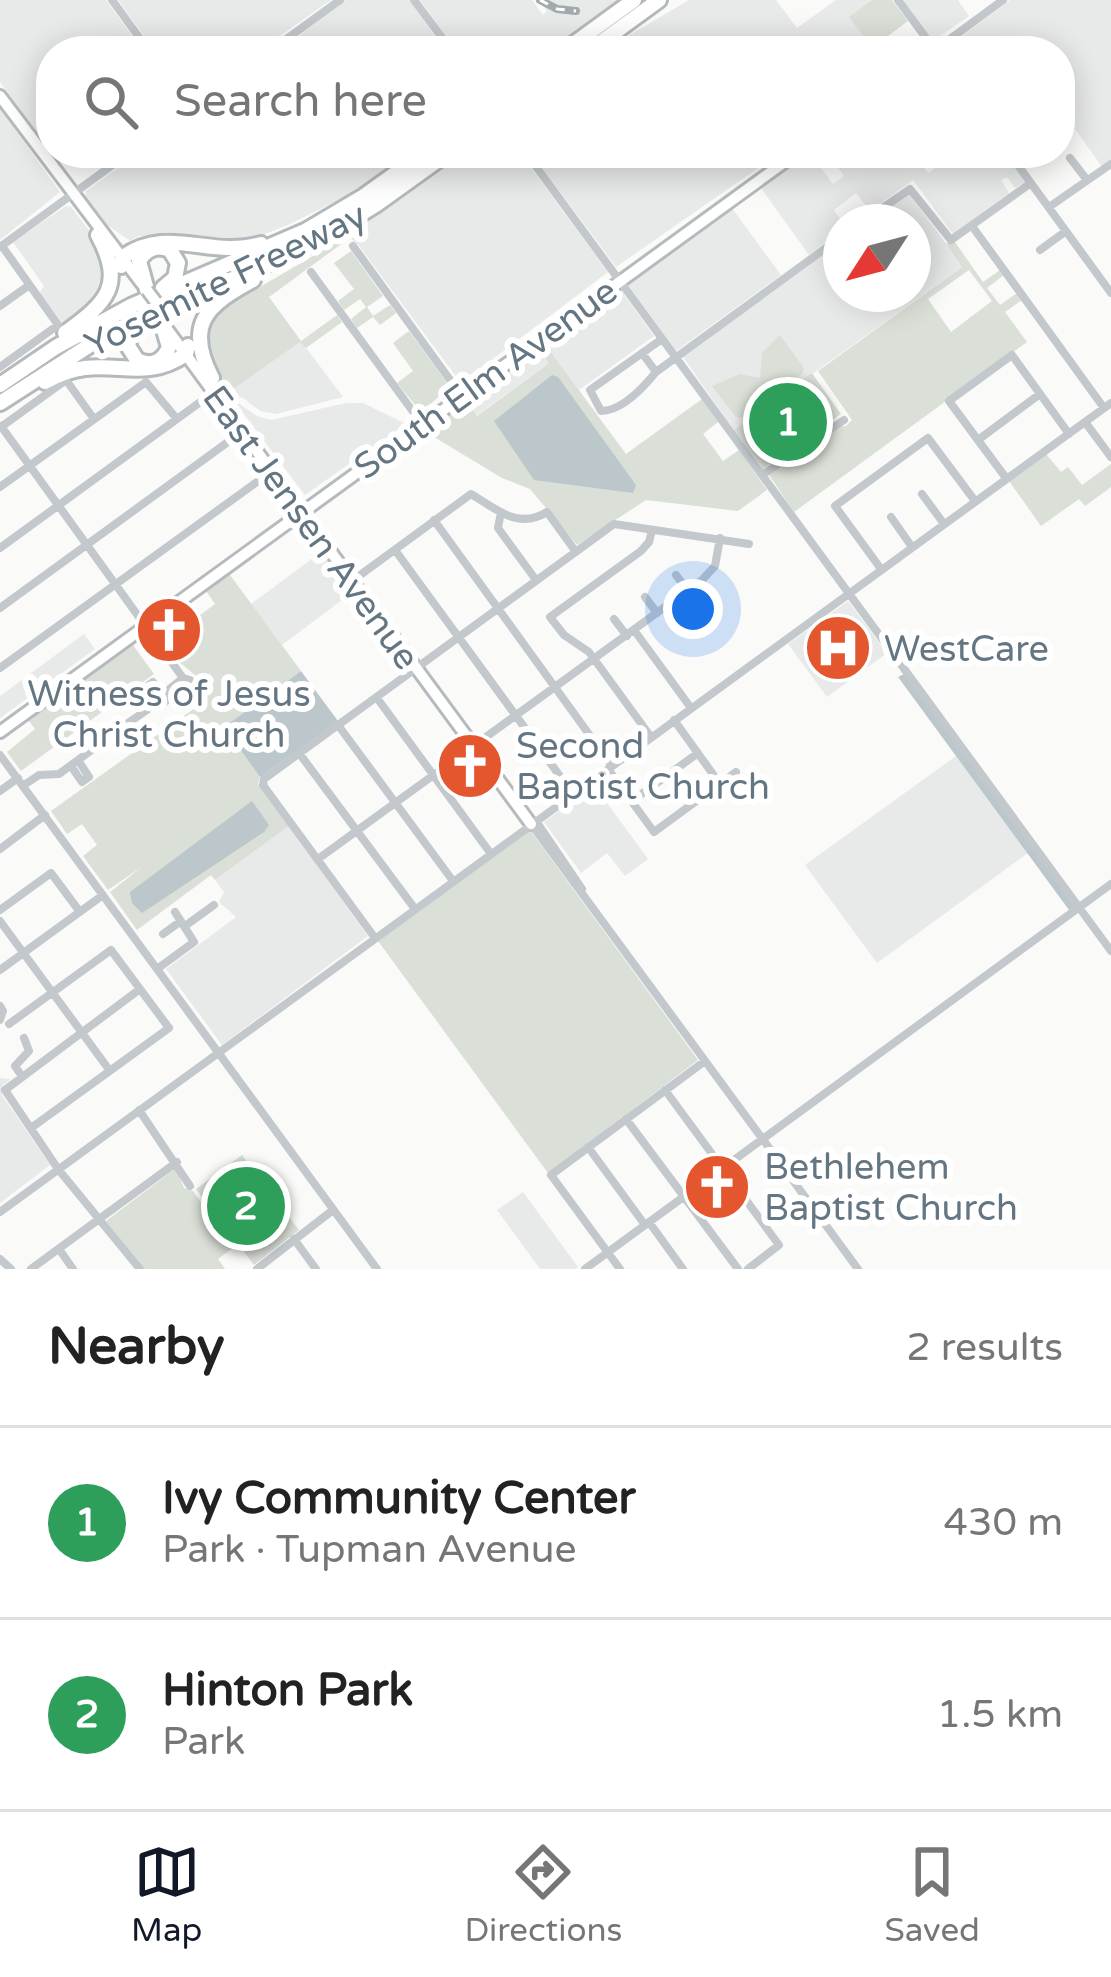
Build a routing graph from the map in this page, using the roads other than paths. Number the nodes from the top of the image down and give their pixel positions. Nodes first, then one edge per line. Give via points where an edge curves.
1 (112, 0) edge
2 (340, 0) edge
3 (414, 0) edge
4 (633, 0) edge
5 (659, 0) edge
6 (673, 0) edge
7 (898, 0) edge
8 (1003, 0) edge
9 (138, 36) edge
10 (291, 36) edge
11 (441, 36) edge
12 (584, 36) edge
13 (611, 36) edge
14 (611, 36) edge
15 (923, 36) edge
16 (954, 36) edge
17 (0, 95) edge
18 (36, 150) edge
19 (1075, 164) edge
20 (1111, 164) edge
21 (51, 168) edge
22 (108, 168) edge
23 (402, 168) edge
24 (427, 168) edge
25 (537, 168) edge
26 (770, 168) edge
27 (1020, 168) edge
28 (1087, 180) junction
29 (1031, 183) junction
30 (72, 194) junction
31 (888, 204) edge
32 (922, 204) edge
33 (348, 206) junction
34 (1048, 207) junction
35 (931, 215) edge
36 (972, 226) junction
37 (1066, 231) junction
38 (98, 235) junction
39 (314, 242) junction
40 (1, 246) edge
41 (353, 246) dead end
42 (823, 250) edge
43 (1040, 250) dead end
44 (122, 262) junction
45 (310, 272) dead end
46 (617, 278) junction
47 (29, 286) junction
48 (1111, 293) edge
49 (142, 295) junction
50 (182, 300) junction
51 (0, 306) edge
52 (164, 320) junction
53 (662, 339) junction
54 (187, 350) junction
55 (642, 352) junction
56 (676, 358) junction
57 (0, 367) edge
58 (656, 372) junction
59 (0, 383) edge
60 (213, 385) junction
61 (459, 393) junction
62 (1040, 394) junction
63 (1108, 405) edge
64 (0, 406) edge
65 (94, 419) junction
66 (177, 419) junction
67 (844, 420) dead end
68 (420, 422) junction
69 (1085, 422) junction
70 (1, 427) edge
71 (243, 431) junction
72 (1069, 434) junction
73 (977, 440) junction
74 (262, 446) junction
75 (1111, 457) edge
76 (30, 465) junction
77 (272, 471) junction
78 (762, 475) junction
79 (1006, 478) junction
80 (0, 487) edge
81 (922, 494) dead end
82 (975, 501) junction
83 (58, 506) junction
84 (303, 508) junction
85 (501, 512) junction
86 (891, 517) dead end
87 (434, 520) junction
88 (944, 524) junction
89 (652, 530) junction
90 (720, 538) junction
91 (87, 544) junction
92 (749, 544) dead end
93 (912, 547) junction
94 (0, 548) edge
95 (395, 550) junction
96 (576, 551) junction
97 (881, 569) junction
98 (676, 574) dead end
99 (354, 580) junction
100 (536, 580) junction
101 (116, 584) junction
102 (688, 591) junction
103 (848, 593) junction
104 (645, 597) dead end
105 (0, 608) edge
106 (497, 609) junction
107 (657, 613) junction
108 (614, 619) dead end
109 (144, 624) junction
110 (630, 633) junction
111 (459, 637) junction
112 (594, 659) junction
113 (417, 666) junction
114 (0, 668) edge
115 (554, 688) junction
116 (377, 698) junction
117 (691, 708) junction
118 (515, 716) junction
119 (674, 721) junction
120 (338, 725) junction
121 (0, 728) edge
122 (651, 737) junction
123 (476, 745) junction
124 (299, 753) junction
125 (698, 753) junction
126 (0, 755) edge
127 (610, 767) junction
128 (736, 772) dead end
129 (434, 776) junction
130 (21, 782) junction
131 (720, 784) junction
132 (0, 791) edge
133 (573, 794) junction
134 (632, 801) junction
135 (395, 804) junction
136 (45, 815) junction
137 (534, 822) junction
138 (357, 831) junction
139 (0, 849) edge
140 (491, 854) junction
141 (318, 859) junction
142 (453, 881) junction
143 (1111, 884) edge
144 (103, 895) junction
145 (214, 905) dead end
146 (1079, 908) junction
147 (415, 909) junction
148 (0, 910) edge
149 (80, 912) junction
150 (180, 920) junction
151 (0, 921) edge
152 (163, 934) dead end
153 (375, 938) junction
154 (1111, 952) edge
155 (24, 953) junction
156 (158, 969) junction
157 (0, 970) edge
158 (140, 989) junction
159 (52, 993) junction
160 (0, 1006) edge
161 (4, 1022) edge
162 (81, 1032) junction
163 (24, 1039) dead end
164 (29, 1052) junction
165 (218, 1052) junction
166 (705, 1061) junction
167 (38, 1063) junction
168 (110, 1071) junction
169 (22, 1075) junction
170 (664, 1090) junction
171 (140, 1110) junction
172 (626, 1119) junction
173 (31, 1128) junction
174 (762, 1139) junction
175 (588, 1147) junction
176 (177, 1162) junction
177 (722, 1168) junction
178 (58, 1169) junction
179 (190, 1186) dead end
180 (683, 1197) junction
181 (333, 1210) junction
182 (0, 1212) edge
183 (99, 1220) junction
184 (647, 1224) junction
185 (294, 1239) junction
186 (59, 1249) junction
187 (608, 1252) junction
188 (0, 1259) edge
189 (257, 1268) edge
190 (11, 1269) edge
191 (32, 1269) edge
192 (73, 1269) edge
193 (140, 1269) edge
194 (316, 1269) edge
195 (377, 1269) edge
196 (584, 1269) edge
197 (620, 1269) edge
198 (683, 1269) edge
199 (738, 1269) edge
200 (748, 1269) edge
201 (858, 1269) edge

1 - 9 street
2 - 10 street
3 - 11 street
4 - 12 highway
5 - 13 highway
6 - 14 highway
7 - 15 street
8 - 16 street
17 - 18 main road, East Jensen Avenue
19 - 28 street
20 - 28 street
21 - 30 main road, East Jensen Avenue
22 - 30 street
23 - 33 highway, Yosemite Freeway
24 - 39 highway, Yosemite Freeway
25 - 46 street
26 - 46 main road, South Elm Avenue
27 - 29 street
28 - 34 street
29 - 34 street
29 - 36 street
30 - 38 main road, East Jensen Avenue
30 - 40 street
30 - 44 main road, East Jensen Avenue
31 - 32 street via 910,189
33 - 44 highway via 255,245 159,241
33 - 49 highway, Yosemite Freeway via 273,247
34 - 37 street
35 - 36 street via 951,240
36 - 63 street
37 - 43 street
37 - 48 street
38 - 44 main road, East Jensen Avenue
38 - 59 highway via 112,270 103,302
39 - 50 highway, Yosemite Freeway
39 - 60 highway via 208,311 199,343
40 - 47 street
41 - 61 street
42 - 56 street
44 - 49 main road, East Jensen Avenue
45 - 68 street
46 - 53 street
46 - 61 main road, South Elm Avenue
47 - 51 street
47 - 57 street via 58,325
49 - 52 main road, East Jensen Avenue, bridge
49 - 59 highway, Yosemite Freeway
50 - 52 highway via 131,331 137,360 154,363 167,352
50 - 64 highway, Yosemite Freeway via 76,351
52 - 54 main road, East Jensen Avenue
53 - 55 street
53 - 56 street
54 - 60 main road, East Jensen Avenue
54 - 64 highway via 156,369 78,366
55 - 58 street
55 - 58 street via 590,394 601,410
56 - 58 street
56 - 78 street
60 - 66 street
60 - 71 main road, East Jensen Avenue
60 - 74 main road, East Jensen Avenue
61 - 68 main road, South Elm Avenue
62 - 72 street
62 - 73 street
62 - 73 street via 1012,355 950,401
63 - 69 street
65 - 66 street via 148,381
65 - 70 street via 66,380
65 - 76 street
66 - 83 street
67 - 78 street
68 - 84 main road, South Elm Avenue
69 - 72 street
69 - 75 street
70 - 76 street
71 - 74 main road
71 - 77 main road, East Jensen Avenue
71 - 91 street
72 - 79 street
73 - 79 street
74 - 84 main road, East Jensen Avenue
76 - 80 street
76 - 83 street
77 - 84 main road, East Jensen Avenue
77 - 101 street
78 - 103 street
79 - 82 street
81 - 88 street
82 - 88 street
82 - 97 street via 928,437 835,506
83 - 91 street
83 - 94 street
84 - 99 main road, East Jensen Avenue
84 - 109 main road, South Elm Avenue
85 - 87 street via 471,494
85 - 96 street via 526,521 547,512
85 - 100 street via 498,528
86 - 93 street
87 - 95 street
87 - 106 street
88 - 93 street
89 - 90 street
89 - 96 street via 614,524
89 - 112 street via 641,551 550,617
90 - 92 street
90 - 102 street via 715,566
91 - 101 street
91 - 105 street
93 - 97 street
95 - 99 street
95 - 111 street
96 - 100 street
97 - 103 street
98 - 102 street
99 - 113 main road, East Jensen Avenue
100 - 106 street
101 - 109 street
101 - 114 street
102 - 107 street
103 - 117 street
103 - 146 street
104 - 107 street
106 - 111 street
106 - 115 street
107 - 110 street
108 - 110 street
109 - 121 main road, South Elm Avenue
109 - 130 street via 187,679 59,775
110 - 112 street
110 - 117 street
111 - 113 street
111 - 118 street
112 - 115 street
112 - 122 street
113 - 116 street
113 - 123 main road, East Jensen Avenue
115 - 118 street
115 - 127 street
116 - 120 street
116 - 129 street
117 - 119 street
118 - 123 street
118 - 133 street
119 - 122 street
119 - 125 street
120 - 124 street
120 - 135 street
122 - 127 street
123 - 129 street
123 - 137 main road, East Jensen Avenue
124 - 138 street
124 - 141 street via 262,781
125 - 131 street
125 - 134 street
126 - 130 street
127 - 133 street
127 - 134 street
128 - 131 street
129 - 135 street
129 - 140 street
130 - 132 street
130 - 136 street
131 - 134 street via 654,832
133 - 137 street
135 - 138 street
135 - 142 street
136 - 139 street
136 - 144 street
137 - 140 street
137 - 166 street, East Jensen Avenue
138 - 141 street
138 - 147 street
140 - 142 street
141 - 153 street
142 - 147 street
143 - 146 street
144 - 149 street
144 - 156 street
145 - 150 street
146 - 154 street
146 - 174 street
147 - 153 street
148 - 149 street via 51,873
149 - 155 street
150 - 152 street
150 - 156 street via 194,942
151 - 155 street
153 - 165 street
155 - 157 street
155 - 159 street
156 - 165 street
158 - 159 street via 111,950
158 - 162 street
158 - 168 street via 169,1028
159 - 161 street
159 - 162 street
160 - 161 street
162 - 167 street
162 - 168 street
163 - 164 street
164 - 167 street
164 - 169 street via 15,1066
165 - 171 street
165 - 181 street
166 - 170 street
166 - 174 street, East Jensen Avenue
167 - 169 street
168 - 173 street
169 - 173 street via 5,1090
170 - 172 street
170 - 177 street
171 - 176 street
171 - 178 street
172 - 175 street
172 - 180 street
173 - 178 street
174 - 177 street
174 - 201 street, East Jensen Avenue
175 - 184 street
175 - 187 street via 551,1174
176 - 179 street
176 - 183 street
177 - 180 street
177 - 200 street via 779,1245
178 - 182 street
178 - 183 street
180 - 184 street
180 - 199 street
181 - 185 street
181 - 195 street
183 - 186 street
183 - 193 street
184 - 187 street
184 - 198 street
185 - 189 street
185 - 194 street
186 - 191 street
186 - 192 street
187 - 196 street
187 - 197 street
188 - 190 street

